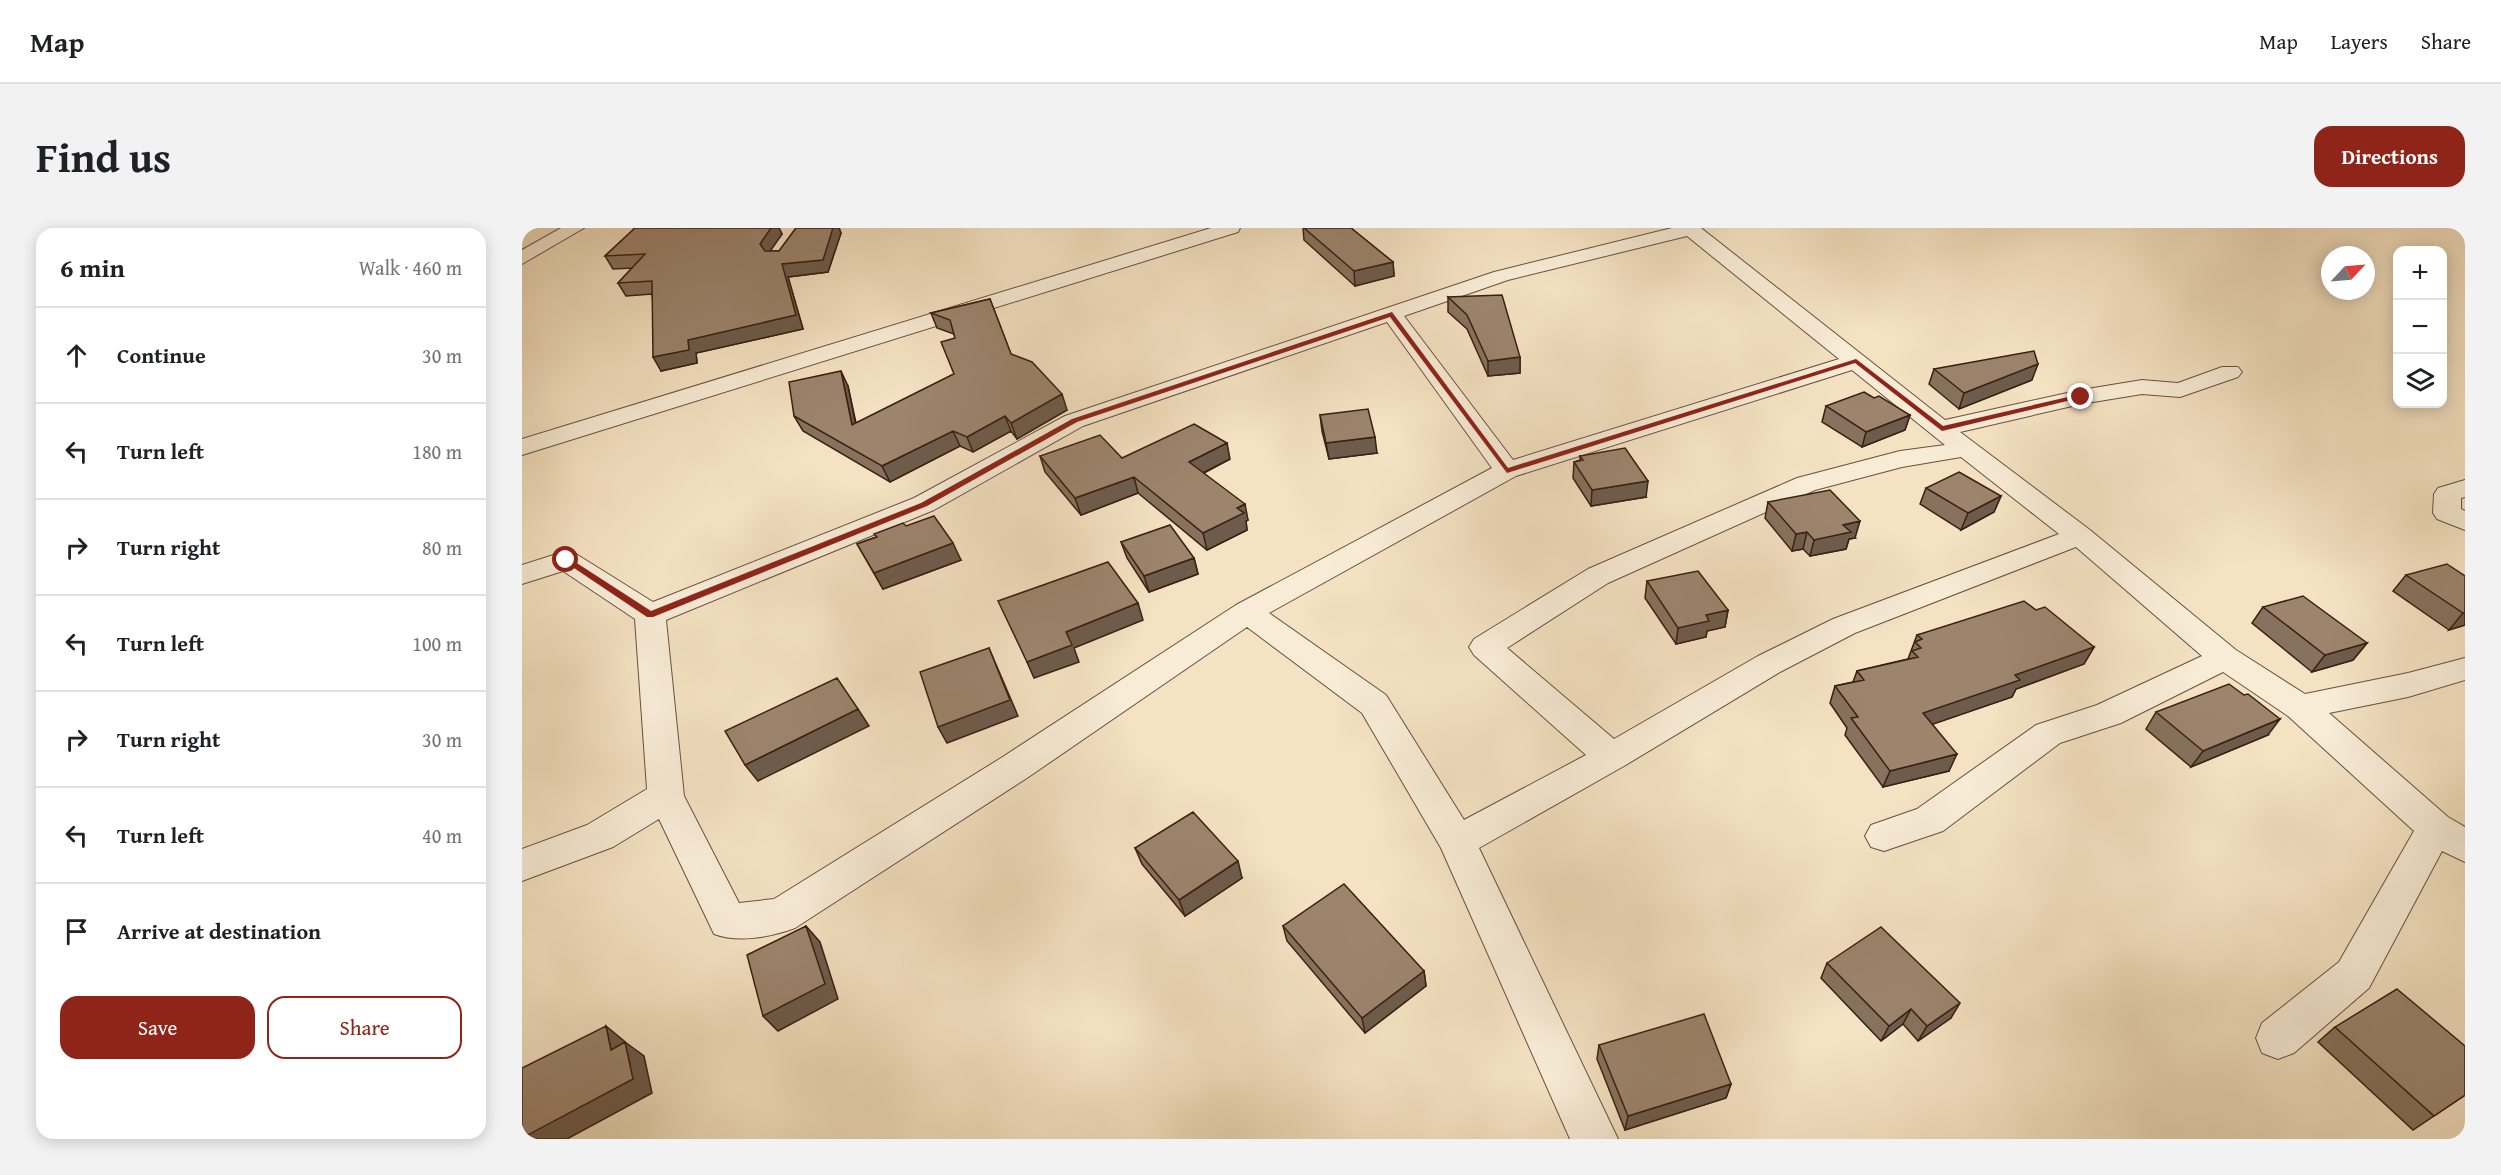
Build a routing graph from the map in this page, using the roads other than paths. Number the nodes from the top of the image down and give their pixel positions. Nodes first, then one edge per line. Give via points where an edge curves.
1 (575, 228) edge
2 (1231, 228) edge
3 (1690, 229) edge
4 (522, 258) edge
5 (1392, 314) junction
6 (1856, 361) junction
7 (2229, 372) dead end
8 (1942, 428) junction
9 (522, 447) edge
10 (1965, 449) junction
11 (1507, 471) junction
12 (2465, 488) edge
13 (2465, 522) edge
14 (2080, 536) junction
15 (522, 575) edge
16 (1247, 612) junction
17 (650, 615) junction
18 (2225, 658) junction
19 (2465, 669) edge
20 (2300, 707) junction
21 (1612, 757) junction
22 (666, 796) junction
23 (1884, 836) dead end
24 (2450, 837) edge
25 (1457, 842) junction
26 (522, 865) edge
27 (2278, 1038) dead end
28 (1594, 1139) edge

1 - 4 street
2 - 9 street
3 - 5 street via 1501,276
3 - 6 street
5 - 11 street
5 - 17 street via 1074,421 924,504
6 - 8 street
6 - 11 street
7 - 8 street via 2180,390 2142,387 2091,395
8 - 10 street
10 - 14 street
10 - 21 street via 1900,459 1797,488 1598,576 1485,647
11 - 16 street
12 - 13 street via 2448,494 2447,513
14 - 18 street
14 - 21 street via 1844,626 1769,664
15 - 17 street via 566,560
16 - 22 street via 1005,774 781,916 728,922
16 - 25 street via 1374,704
17 - 22 street
18 - 20 street
18 - 23 street via 2109,714 2048,734 1930,820
19 - 20 street
20 - 24 street
21 - 25 street
22 - 26 street via 600,836
24 - 27 street via 2354,975
25 - 28 street

